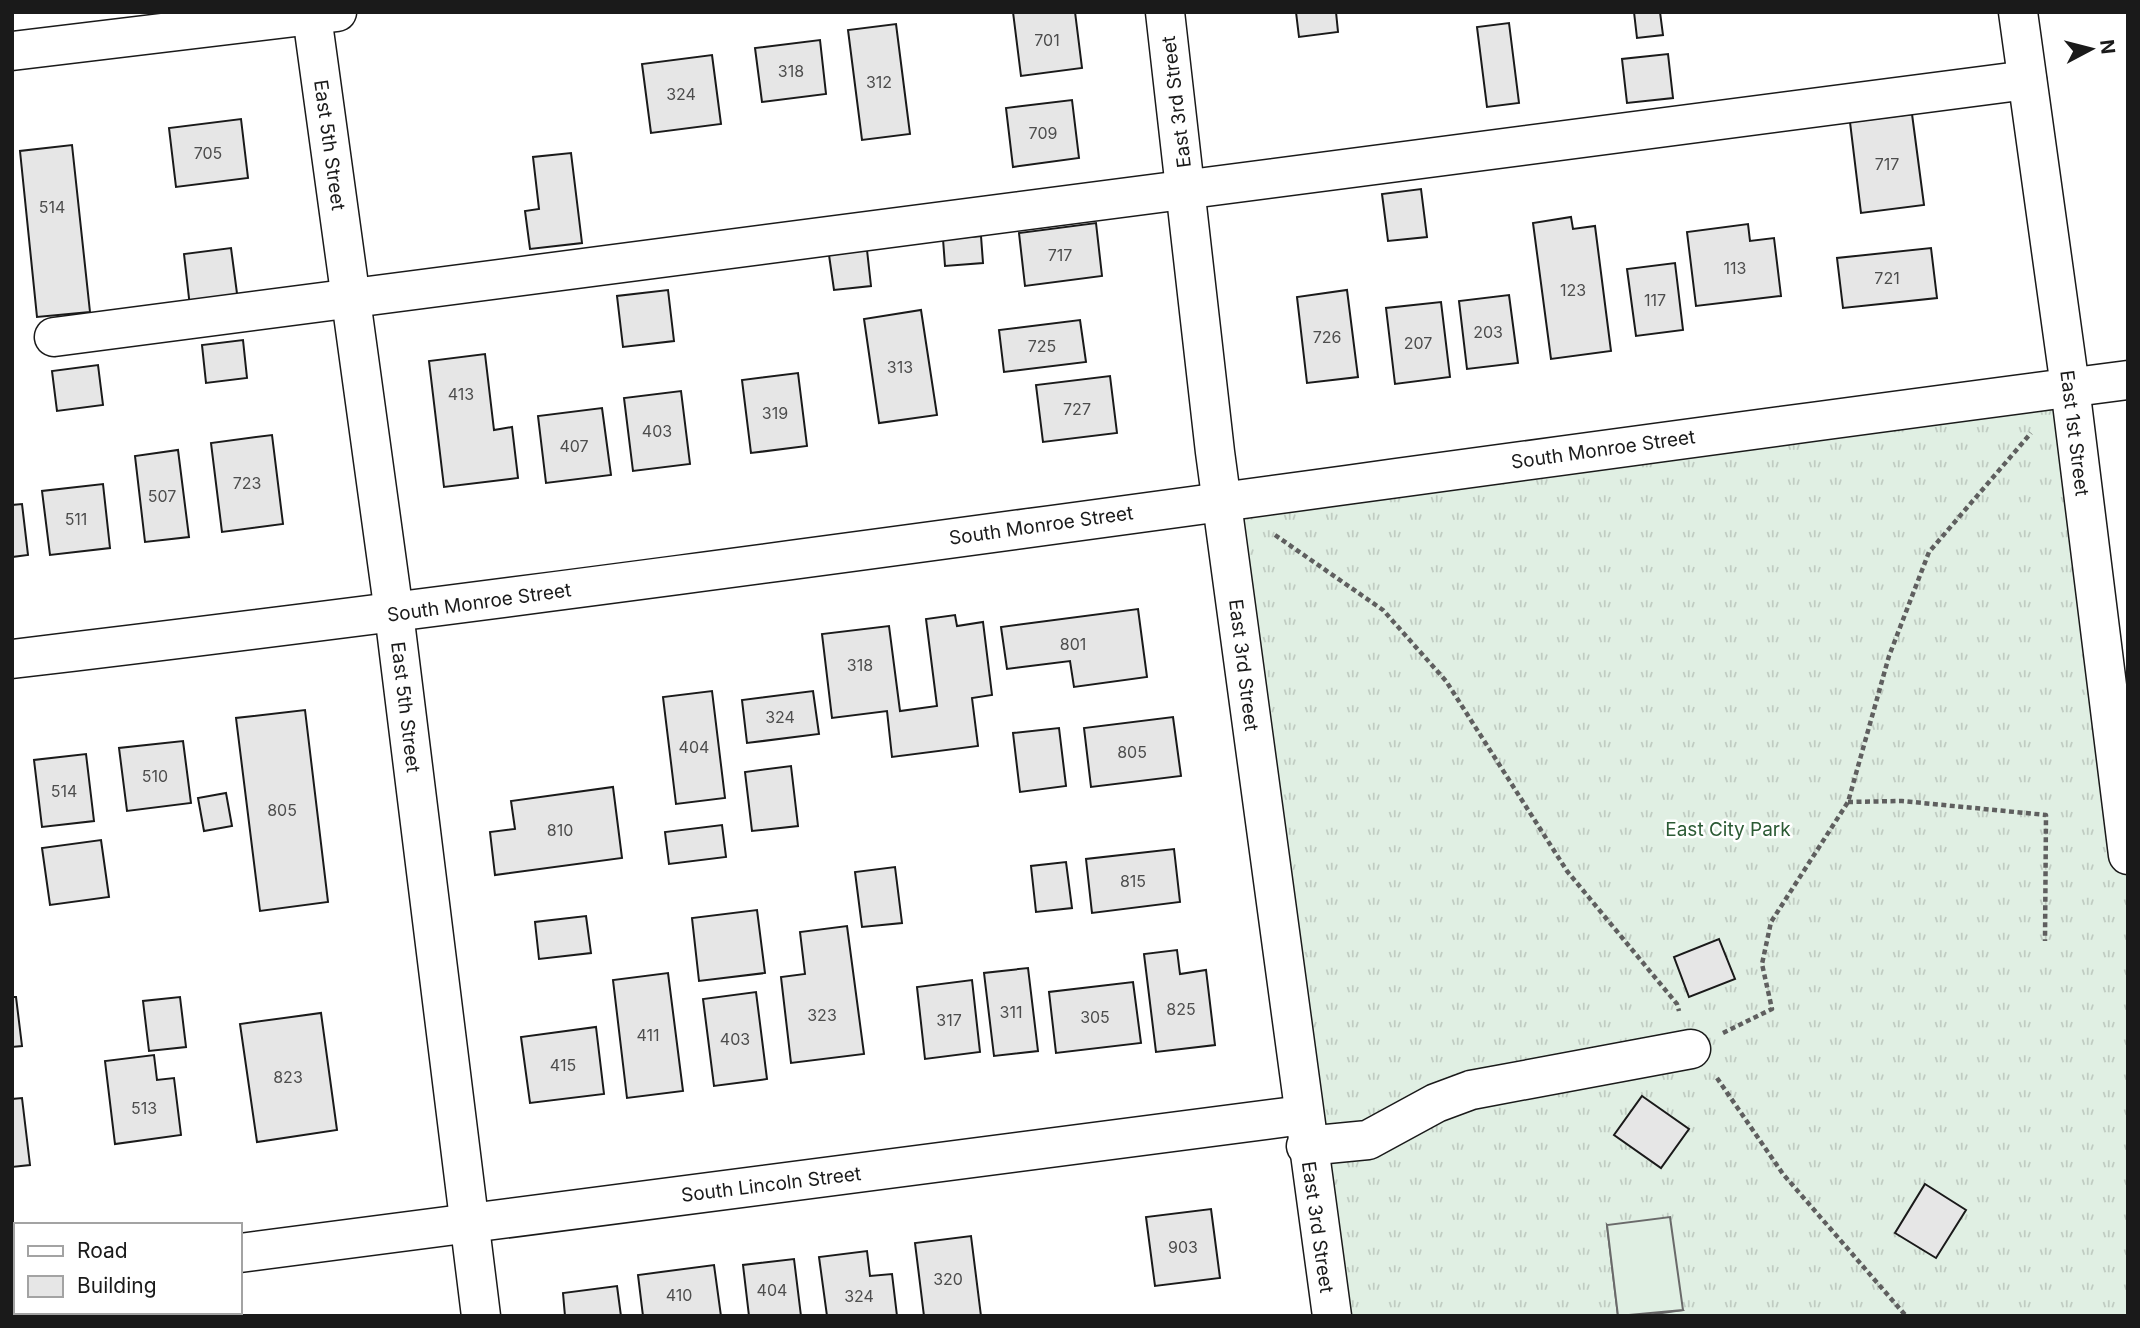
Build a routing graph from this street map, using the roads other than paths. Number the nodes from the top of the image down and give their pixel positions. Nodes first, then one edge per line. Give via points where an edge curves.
1 (1165, 12) edge
2 (2018, 12) edge
3 (324, 14) edge
4 (12, 51) edge
5 (2027, 80) junction
6 (1186, 189) junction
7 (352, 296) junction
8 (54, 337) dead end
9 (2128, 380) edge
10 (2070, 387) junction
11 (1222, 499) junction
12 (394, 614) junction
13 (12, 659) edge
14 (2128, 855) edge
15 (1691, 1049) road end
16 (1305, 1131) junction
17 (470, 1223) junction
18 (242, 1253) edge
19 (481, 1316) edge
20 (1332, 1316) edge

1 - 6 street, East 3rd Street
2 - 5 street, East 1st Street
3 - 4 street
3 - 7 street, East 5th Street
5 - 6 street
5 - 10 street, East 1st Street
6 - 7 street
6 - 11 street, East 3rd Street
7 - 8 street
7 - 12 street, East 5th Street
9 - 10 street, South Monroe Street
10 - 11 street, South Monroe Street
10 - 14 street, East 1st Street
11 - 12 street, South Monroe Street
11 - 16 street, East 3rd Street
12 - 13 street, South Monroe Street
12 - 17 street, East 5th Street
15 - 16 street, South Lincoln Street via 1471,1090 1368,1139
16 - 17 street, South Lincoln Street
16 - 20 street, East 3rd Street
17 - 18 street, South Lincoln Street
17 - 19 street, East 5th Street

